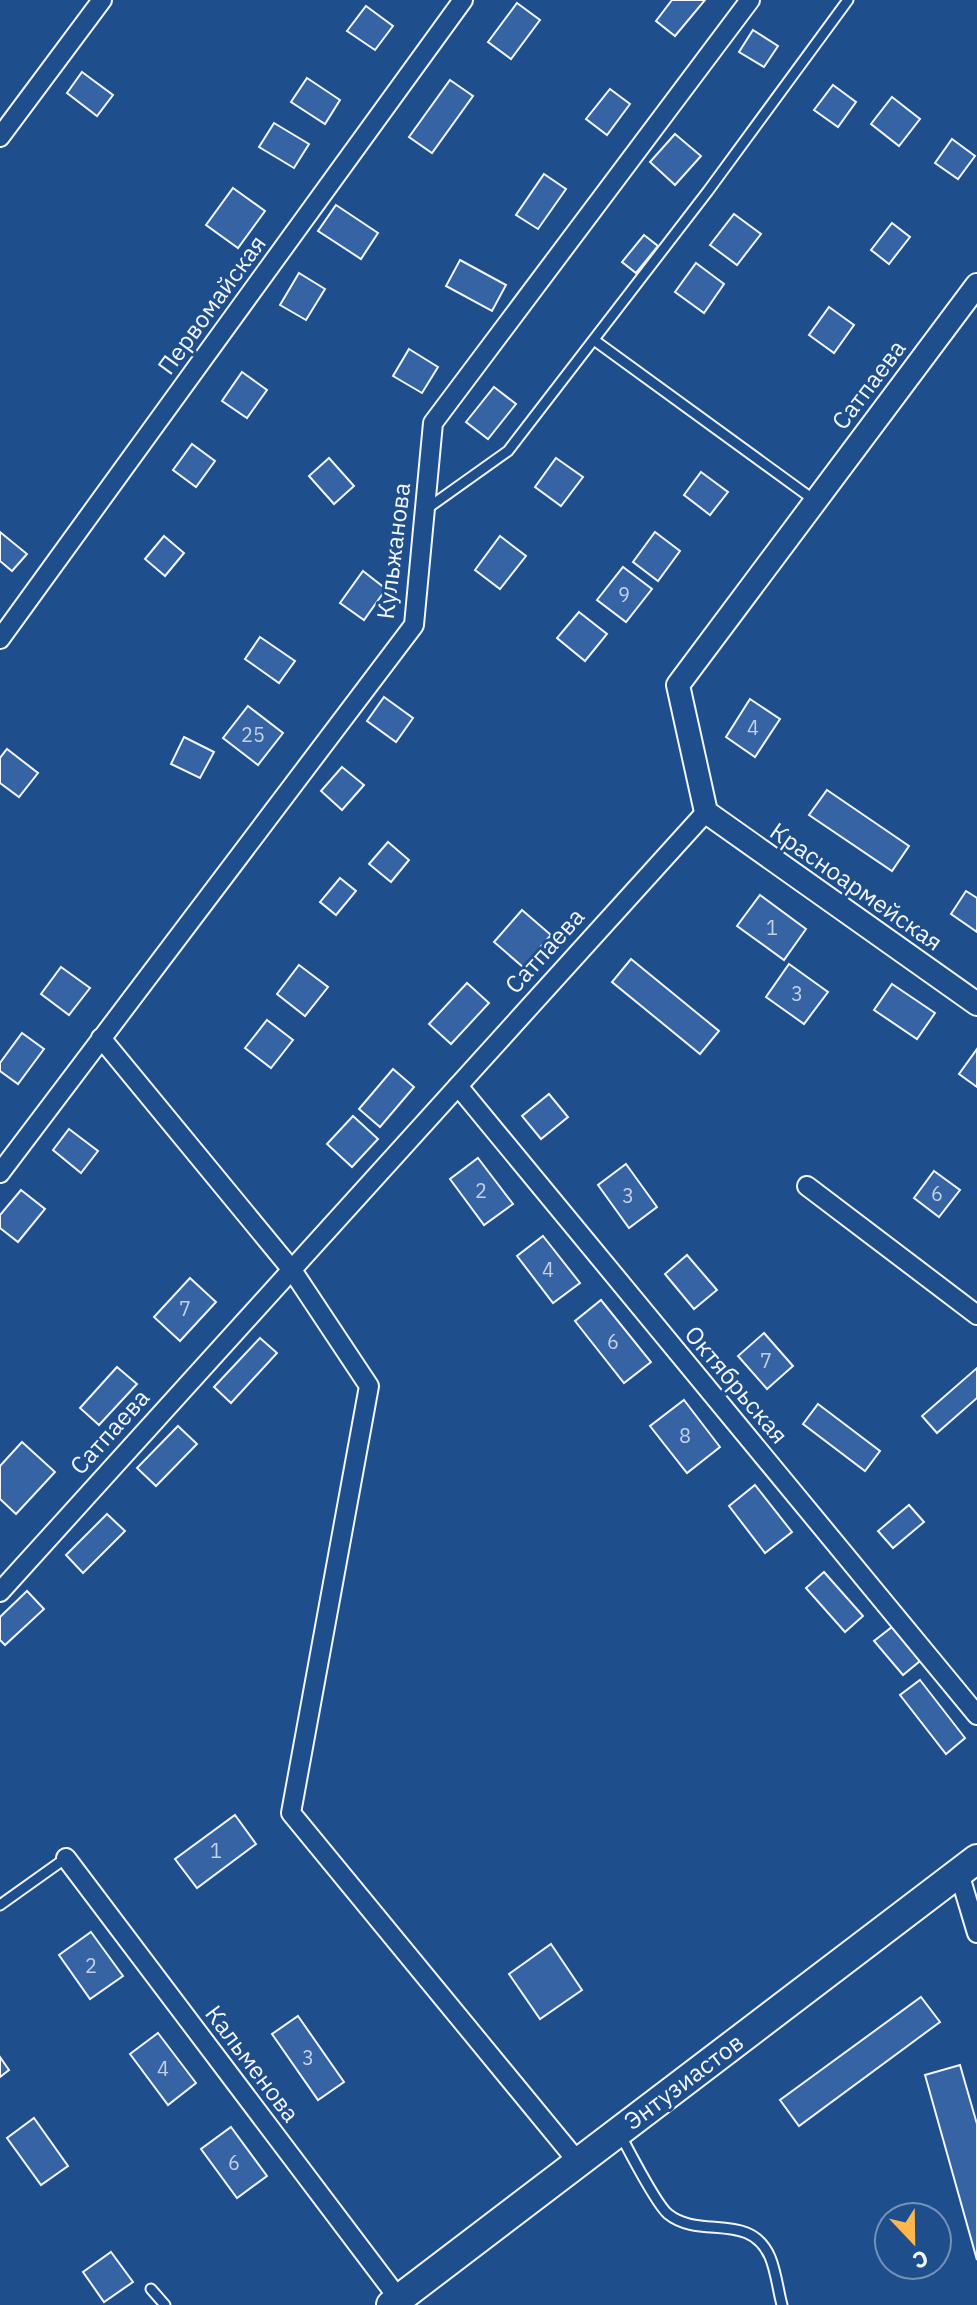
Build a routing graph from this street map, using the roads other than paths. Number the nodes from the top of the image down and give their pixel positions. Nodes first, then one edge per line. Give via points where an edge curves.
1 (102, 0) edge
2 (463, 0) edge
3 (750, 0) edge
4 (848, 0) edge
5 (0, 137) edge
6 (977, 285) edge
7 (594, 340) junction
8 (816, 500) junction
9 (425, 510) junction
10 (0, 639) edge
11 (706, 812) junction
12 (977, 1004) edge
13 (101, 1038) junction
14 (458, 1086) junction
15 (0, 1173) edge
16 (807, 1186) dead end
17 (292, 1270) junction
18 (977, 1315) edge
19 (0, 1592) edge
20 (977, 1715) edge
21 (66, 1858) joint
22 (968, 1866) edge
23 (0, 1905) edge
24 (977, 1933) edge
25 (618, 2132) junction
26 (578, 2162) junction
27 (151, 2289) dead end
28 (395, 2302) edge
29 (165, 2305) edge
30 (782, 2305) edge

1 - 5 street
2 - 10 street, Первомайская
3 - 9 street, Кульжанова via 433,423
4 - 7 lane
6 - 8 street, Сатпаева
7 - 8 lane
7 - 9 lane via 508,451
8 - 11 street, Сатпаева via 678,685
9 - 13 street, Кульжанова via 414,625
11 - 12 street, Красноармейская
11 - 14 street, Сатпаева
13 - 15 street, Кульжанова
13 - 17 street
14 - 17 street, Сатпаева
14 - 20 street, Октябрьская
16 - 18 street
17 - 19 street, Сатпаева
17 - 26 street via 369,1386 291,1813
21 - 23 lane
21 - 28 street, Кальменова
22 - 24 street
22 - 25 main road, Энтузиастов
25 - 26 main road, Энтузиастов
25 - 30 lane via 666,2212 689,2226 732,2228 759,2239 770,2257
26 - 28 main road, Энтузиастов
27 - 29 lane

